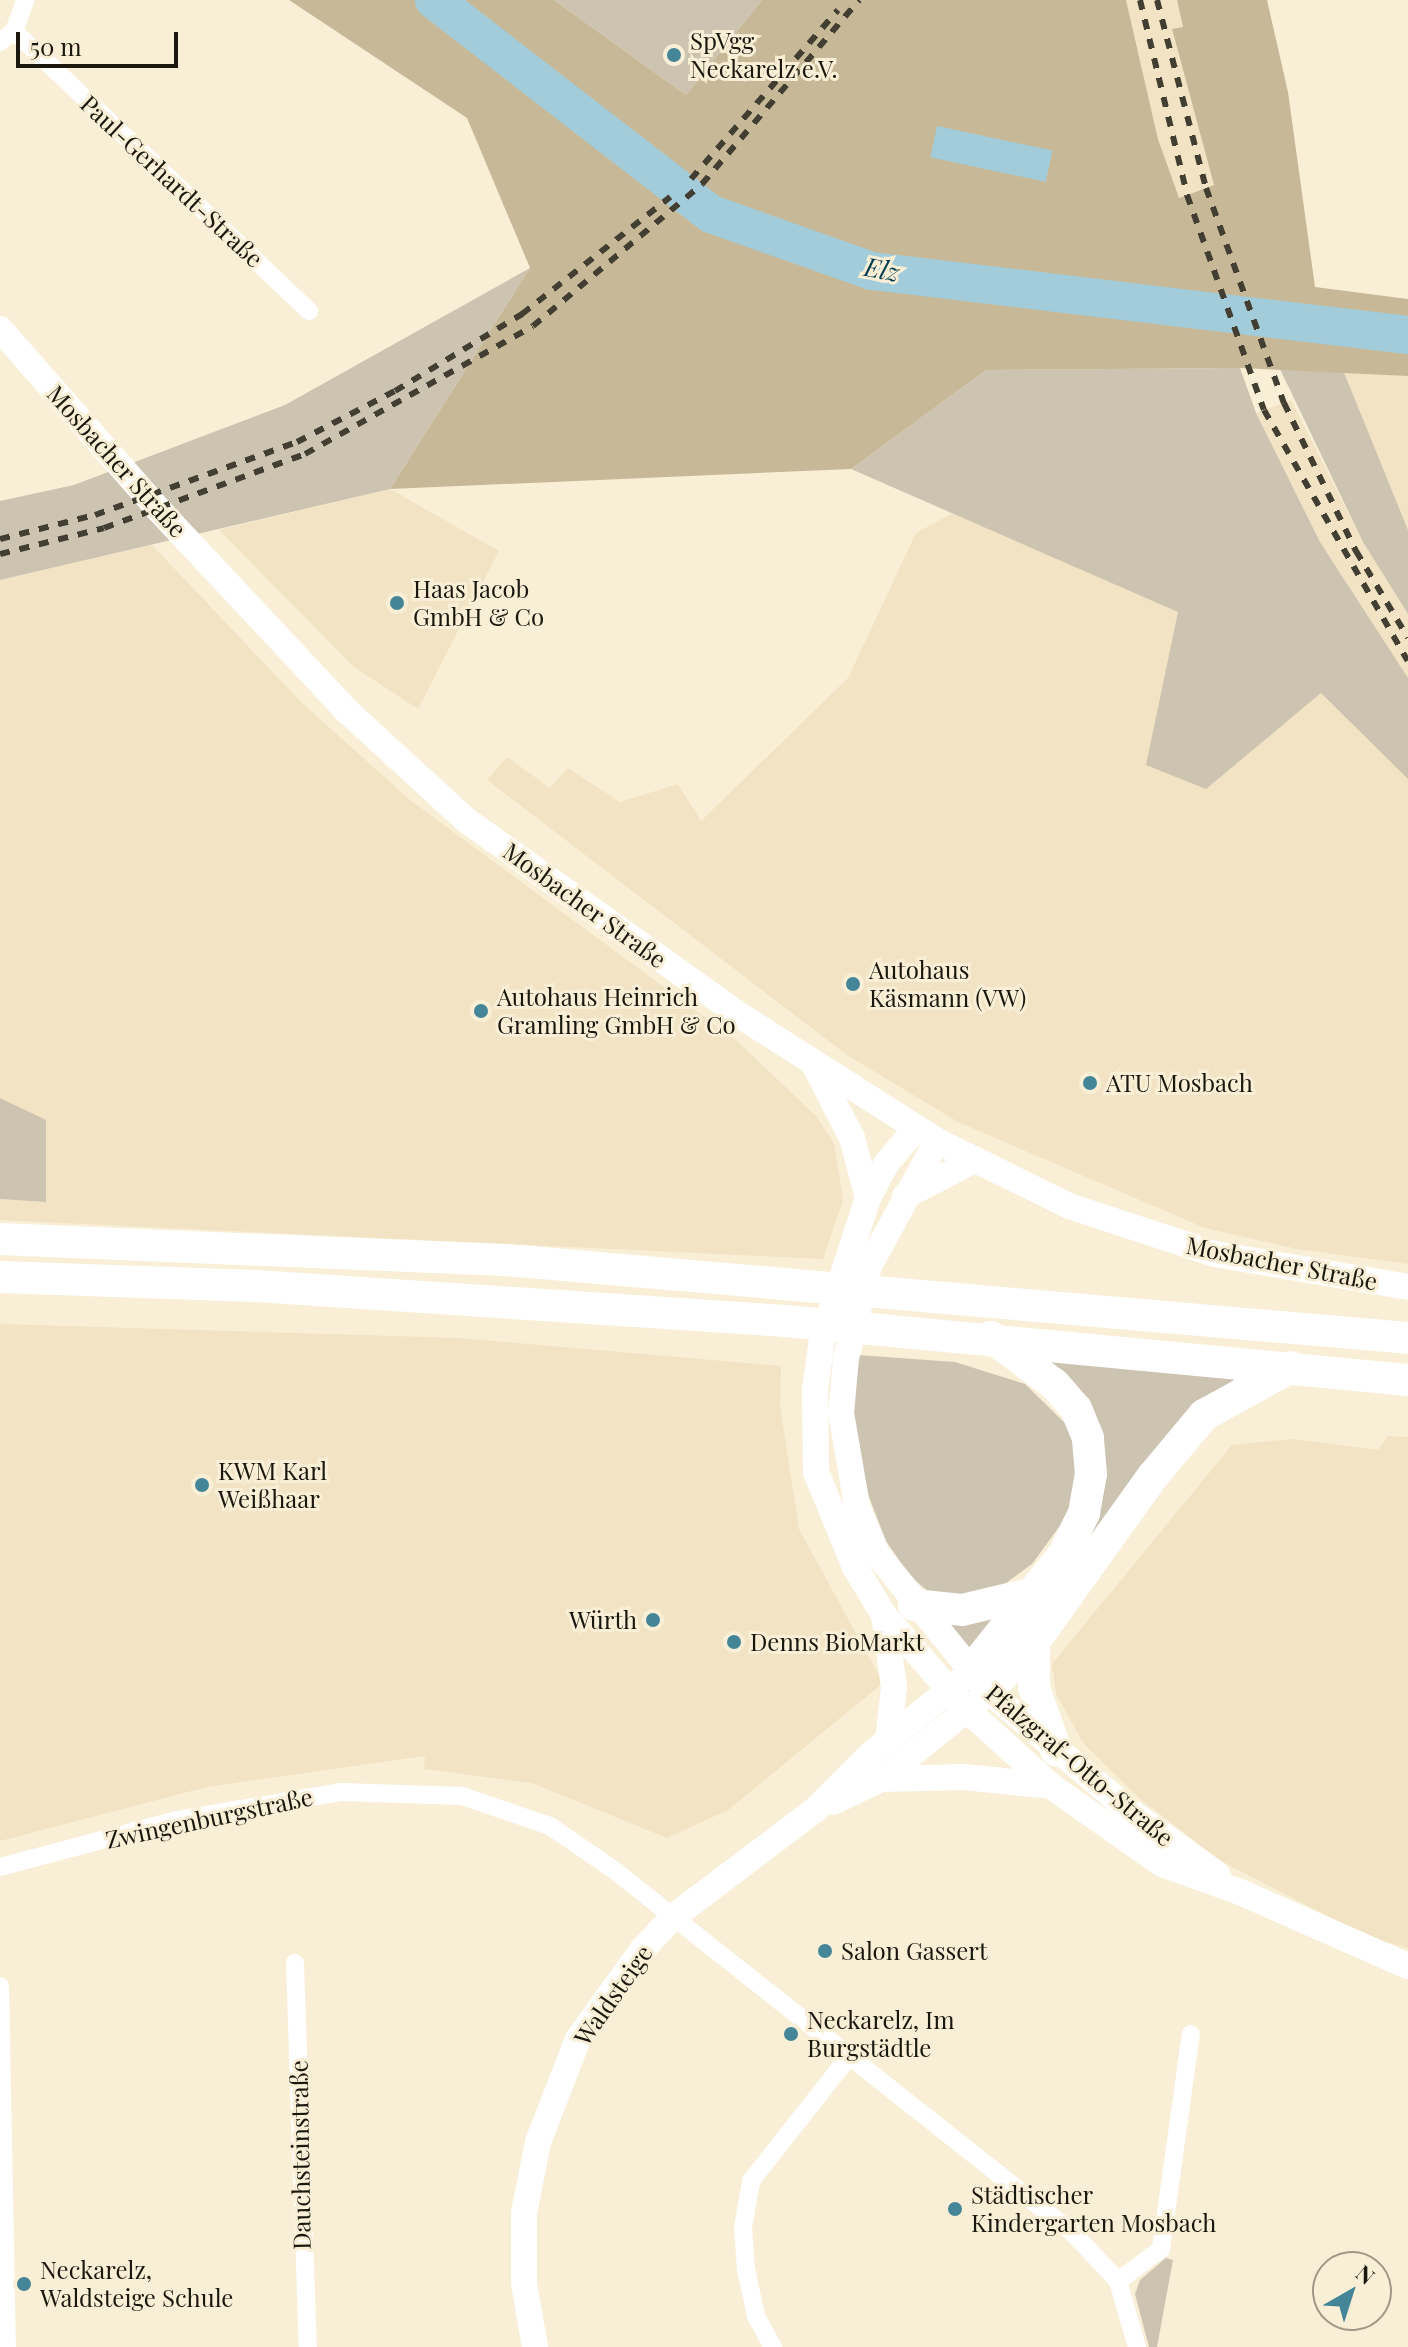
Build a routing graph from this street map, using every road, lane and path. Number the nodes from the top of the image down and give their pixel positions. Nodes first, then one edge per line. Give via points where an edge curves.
1 (25, 0) edge
2 (7, 37) edge
3 (309, 311) dead end
4 (0, 329) edge
5 (815, 1066) junction
6 (926, 1135) junction
7 (973, 1161) junction
8 (868, 1198) junction
9 (902, 1198) junction
10 (0, 1239) edge
11 (0, 1277) edge
12 (1408, 1287) edge
13 (991, 1337) junction
14 (1408, 1338) edge
15 (1294, 1366) junction
16 (1408, 1380) edge
17 (1038, 1592) junction
18 (914, 1605) junction
19 (884, 1615) junction
20 (1034, 1642) junction
21 (969, 1691) junction
22 (888, 1740) junction
23 (1056, 1750) junction
24 (881, 1779) junction
25 (1051, 1786) junction
26 (815, 1810) junction
27 (0, 1867) edge
28 (1240, 1892) junction
29 (673, 1917) junction
30 (295, 1963) dead end
31 (1408, 1966) edge
32 (0, 1986) edge
33 (1191, 2034) dead end
34 (847, 2059) junction
35 (1118, 2281) junction
36 (7, 2347) edge
37 (308, 2347) edge
38 (535, 2347) edge
39 (773, 2347) edge
40 (1137, 2347) edge

1 - 2 street
2 - 3 street, Paul-Gerhardt-Straße
4 - 5 street, Mosbacher Straße via 158,509 347,711 466,820
5 - 6 street, Mosbacher Straße
5 - 8 street via 852,1138
6 - 7 street, Mosbacher Straße
6 - 8 street, Pfalzgraf-Otto-Straße via 886,1164
6 - 9 street, Pfalzgraf-Otto-Straße
7 - 9 street
7 - 12 street, Mosbacher Straße via 1069,1206 1215,1254
8 - 19 street, Pfalzgraf-Otto-Straße via 822,1339 813,1422 816,1472 831,1518
9 - 18 street, Pfalzgraf-Otto-Straße via 869,1266 846,1358 841,1413 857,1506 877,1554
10 - 14 highway via 506,1260
11 - 13 highway via 271,1287
13 - 15 highway
13 - 17 highway via 1054,1384 1076,1409 1088,1438 1091,1474 1084,1513
15 - 16 highway
15 - 20 highway via 1204,1415 1153,1476
17 - 18 highway via 962,1610
17 - 21 highway
18 - 21 street, Pfalzgraf-Otto-Straße
19 - 21 street, Pfalzgraf-Otto-Straße
19 - 22 street via 894,1687
20 - 21 highway
20 - 23 highway via 1034,1688
21 - 22 street, Waldsteige
21 - 23 street, Pfalzgraf-Otto-Straße
21 - 24 street, Waldsteige
21 - 25 street, Pfalzgraf-Otto-Straße
22 - 26 street, Waldsteige
23 - 28 street, Pfalzgraf-Otto-Straße
24 - 25 street via 964,1777
24 - 26 street, Waldsteige
25 - 28 street, Pfalzgraf-Otto-Straße via 1162,1864
26 - 29 street, Waldsteige
27 - 29 street, Zwingenburgstraße via 246,1805 326,1793 398,1791 462,1796 550,1826
28 - 31 street, Pfalzgraf-Otto-Straße
29 - 34 street, Zwingenburgstraße
29 - 38 street, Waldsteige via 643,1949 578,2039 538,2142 522,2249
30 - 37 street, Dauchsteinstraße
32 - 36 street
33 - 35 street via 1161,2249
34 - 35 street, Zwingenburgstraße via 1073,2233
34 - 39 street via 751,2181 743,2228 746,2269 756,2316
35 - 40 street

